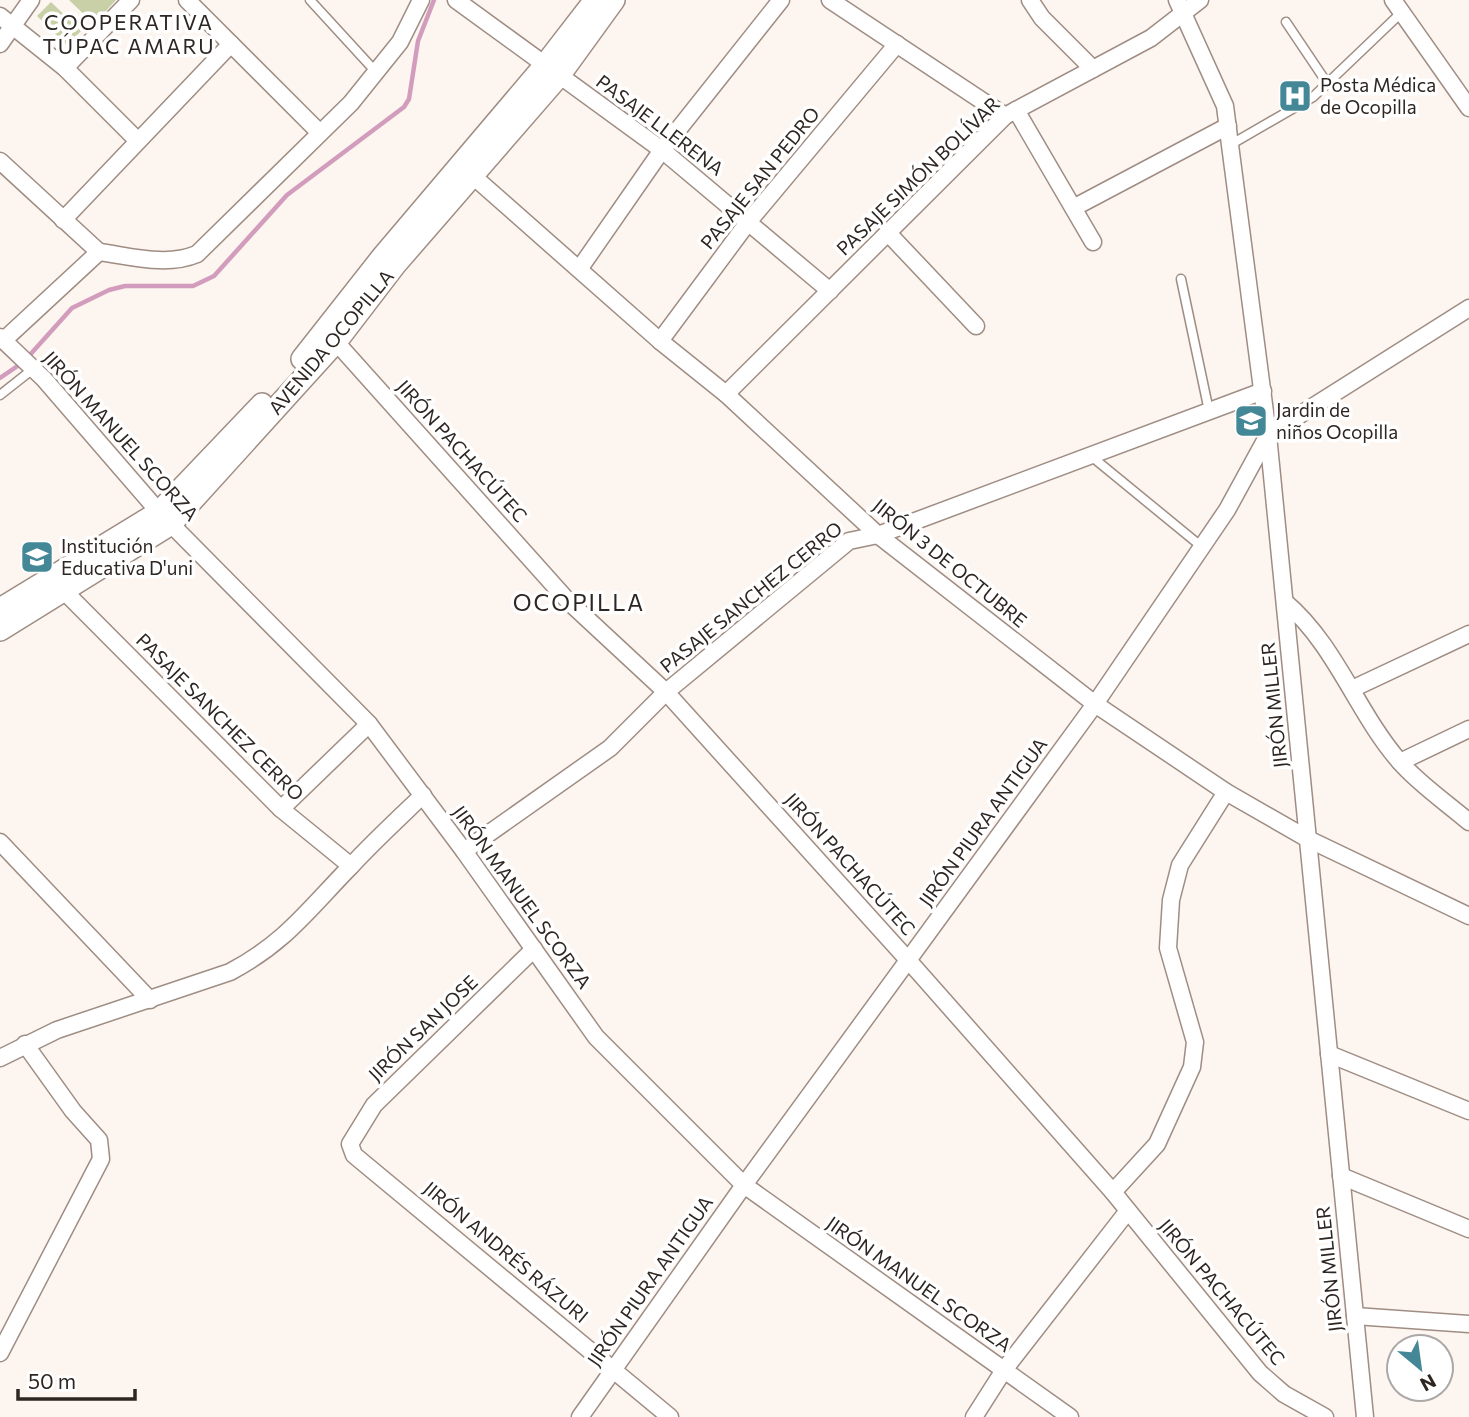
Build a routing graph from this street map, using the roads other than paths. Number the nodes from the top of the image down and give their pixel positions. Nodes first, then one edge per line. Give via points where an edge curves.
1 (31, 0) edge
2 (131, 0) edge
3 (187, 0) edge
4 (310, 0) edge
5 (421, 0) edge
6 (456, 0) edge
7 (595, 0) edge
8 (614, 0) edge
9 (781, 0) edge
10 (830, 0) edge
11 (1030, 0) edge
12 (1200, 0) edge
13 (1180, 6) edge
14 (1398, 6) edge
15 (6, 20) edge
16 (1286, 22) dead end
17 (0, 44) edge
18 (231, 44) junction
19 (897, 44) junction
20 (65, 68) junction
21 (1093, 69) junction
22 (552, 71) junction
23 (376, 72) junction
24 (1327, 83) junction
25 (1469, 107) edge
26 (1011, 113) junction
27 (1228, 127) junction
28 (320, 132) junction
29 (138, 141) junction
30 (1230, 145) junction
31 (662, 150) junction
32 (0, 161) edge
33 (466, 170) junction
34 (1075, 207) junction
35 (63, 220) junction
36 (749, 221) junction
37 (888, 233) junction
38 (1093, 242) dead end
39 (99, 252) junction
40 (580, 268) junction
41 (1181, 279) dead end
42 (830, 291) junction
43 (1469, 308) edge
44 (976, 326) dead end
45 (660, 341) junction
46 (336, 342) junction
47 (6, 346) edge
48 (33, 369) junction
49 (1263, 391) junction
50 (726, 394) junction
51 (0, 395) edge
52 (1209, 411) junction
53 (1268, 435) junction
54 (1090, 455) junction
55 (165, 518) junction
56 (878, 535) junction
57 (1202, 547) junction
58 (65, 592) junction
59 (1285, 602) junction
60 (0, 609) edge
61 (0, 630) edge
62 (1469, 634) edge
63 (1352, 689) junction
64 (666, 692) junction
65 (1095, 704) junction
66 (369, 724) junction
67 (1469, 729) edge
68 (1400, 762) junction
69 (1226, 792) junction
70 (423, 795) junction
71 (281, 809) junction
72 (1469, 822) edge
73 (1308, 839) junction
74 (0, 842) edge
75 (464, 850) junction
76 (351, 866) junction
77 (1469, 916) edge
78 (534, 948) junction
79 (908, 960) junction
80 (150, 1000) junction
81 (25, 1044) junction
82 (1329, 1054) junction
83 (0, 1058) edge
84 (1469, 1111) edge
85 (350, 1144) joint
86 (1341, 1176) junction
87 (744, 1185) junction
88 (1112, 1192) junction
89 (1128, 1212) junction
90 (1469, 1229) edge
91 (1355, 1316) junction
92 (1469, 1324) edge
93 (0, 1353) edge
94 (613, 1369) junction
95 (1004, 1370) junction
96 (1069, 1416) edge
97 (580, 1417) edge
98 (670, 1417) edge
99 (974, 1417) edge
100 (1325, 1417) edge
101 (1365, 1417) edge

1 - 15 street
2 - 20 street
3 - 18 street
4 - 23 lane
5 - 23 street via 400,42
6 - 22 street, PASAJE LLERENA
7 - 22 street, AVENIDA OCOPILLA
8 - 22 street, AVENIDA OCOPILLA
9 - 31 street
10 - 19 street
11 - 21 street
12 - 13 street, PASAJE SIMÓN BOLÍVAR
13 - 21 street, PASAJE SIMÓN BOLÍVAR via 1151,38
13 - 27 street, JIRÓN MILLER via 1225,106
14 - 24 lane
14 - 25 street
15 - 17 street
15 - 20 street
16 - 24 lane
18 - 28 street
18 - 29 street
19 - 26 street
19 - 36 street, PASAJE SAN PEDRO
20 - 29 street
21 - 26 street, PASAJE SIMÓN BOLÍVAR
22 - 31 street, PASAJE LLERENA
22 - 33 street, AVENIDA OCOPILLA
23 - 28 street
24 - 30 lane via 1278,120
26 - 34 street
26 - 37 street, PASAJE SIMÓN BOLÍVAR
27 - 30 street, JIRÓN MILLER
27 - 34 street
28 - 39 street via 197,254 167,261
29 - 35 street
30 - 49 street, JIRÓN MILLER
31 - 36 street, PASAJE LLERENA
31 - 40 street
32 - 35 street
33 - 40 street, JIRÓN 3 DE OCTUBRE
33 - 46 street, AVENIDA OCOPILLA
33 - 55 street, AVENIDA OCOPILLA via 383,256 310,351
34 - 38 street
35 - 39 street
36 - 42 street, PASAJE LLERENA
36 - 45 street, PASAJE SAN PEDRO
37 - 42 street, PASAJE SIMÓN BOLÍVAR
37 - 44 street
39 - 47 street
40 - 45 street, JIRÓN 3 DE OCTUBRE
41 - 52 lane
42 - 50 street, PASAJE SIMÓN BOLÍVAR
43 - 53 street, JIRÓN PIURA ANTIGUA
45 - 50 street, JIRÓN 3 DE OCTUBRE
46 - 55 street, AVENIDA OCOPILLA
46 - 64 street, JIRÓN PACHACÚTEC via 568,601
47 - 48 street, JIRÓN MANUEL SCORZA
48 - 51 lane
48 - 55 street, JIRÓN MANUEL SCORZA
49 - 52 street, PASAJE SANCHEZ CERRO
49 - 53 street, JIRÓN MILLER
50 - 56 street, JIRÓN 3 DE OCTUBRE
52 - 54 street, PASAJE SANCHEZ CERRO
53 - 57 street, JIRÓN PIURA ANTIGUA
53 - 59 street, JIRÓN MILLER
54 - 56 street, PASAJE SANCHEZ CERRO
54 - 57 lane
55 - 58 street, AVENIDA OCOPILLA
55 - 60 street, AVENIDA OCOPILLA
55 - 66 street, JIRÓN MANUEL SCORZA
56 - 64 street, PASAJE SANCHEZ CERRO via 849,541
56 - 65 street, JIRÓN 3 DE OCTUBRE
57 - 65 street, JIRÓN PIURA ANTIGUA
58 - 61 street, AVENIDA OCOPILLA
58 - 71 street, PASAJE SANCHEZ CERRO
59 - 63 street via 1302,617
59 - 73 street, JIRÓN MILLER
62 - 63 street
63 - 68 street
64 - 75 street, PASAJE SANCHEZ CERRO via 610,748
64 - 79 street, JIRÓN PACHACÚTEC
65 - 69 street, JIRÓN 3 DE OCTUBRE
65 - 79 street, JIRÓN PIURA ANTIGUA
66 - 70 street, JIRÓN MANUEL SCORZA
66 - 71 street
67 - 68 street
68 - 72 street
69 - 73 street, JIRÓN 3 DE OCTUBRE
69 - 88 street via 1180,865 1171,900 1168,948 1195,1042 1192,1067 1157,1144
70 - 75 street, JIRÓN MANUEL SCORZA
70 - 76 street
71 - 76 street, PASAJE SANCHEZ CERRO
73 - 77 street, JIRÓN 3 DE OCTUBRE
73 - 82 street, JIRÓN MILLER
74 - 80 street
75 - 78 street, JIRÓN MANUEL SCORZA
76 - 80 street via 285,937 255,959
78 - 85 street, JIRÓN SAN JOSE via 374,1105
78 - 87 street, JIRÓN MANUEL SCORZA via 596,1037
79 - 87 street, JIRÓN PIURA ANTIGUA
79 - 88 street, JIRÓN PACHACÚTEC
80 - 81 street
81 - 83 street
81 - 93 street via 102,1149 101,1159
82 - 84 street
82 - 86 street, JIRÓN MILLER
85 - 94 street, JIRÓN ANDRÉS RÁZURI via 354,1155
86 - 90 street
86 - 91 street, JIRÓN MILLER
87 - 94 street, JIRÓN PIURA ANTIGUA
87 - 95 street, JIRÓN MANUEL SCORZA
88 - 89 street, JIRÓN PACHACÚTEC
89 - 95 street
89 - 100 street, JIRÓN PACHACÚTEC via 1261,1373 1284,1394
91 - 92 street
91 - 101 street, JIRÓN MILLER
94 - 97 street, JIRÓN PIURA ANTIGUA
94 - 98 street, JIRÓN ANDRÉS RÁZURI
95 - 96 street, JIRÓN MANUEL SCORZA
95 - 99 street

